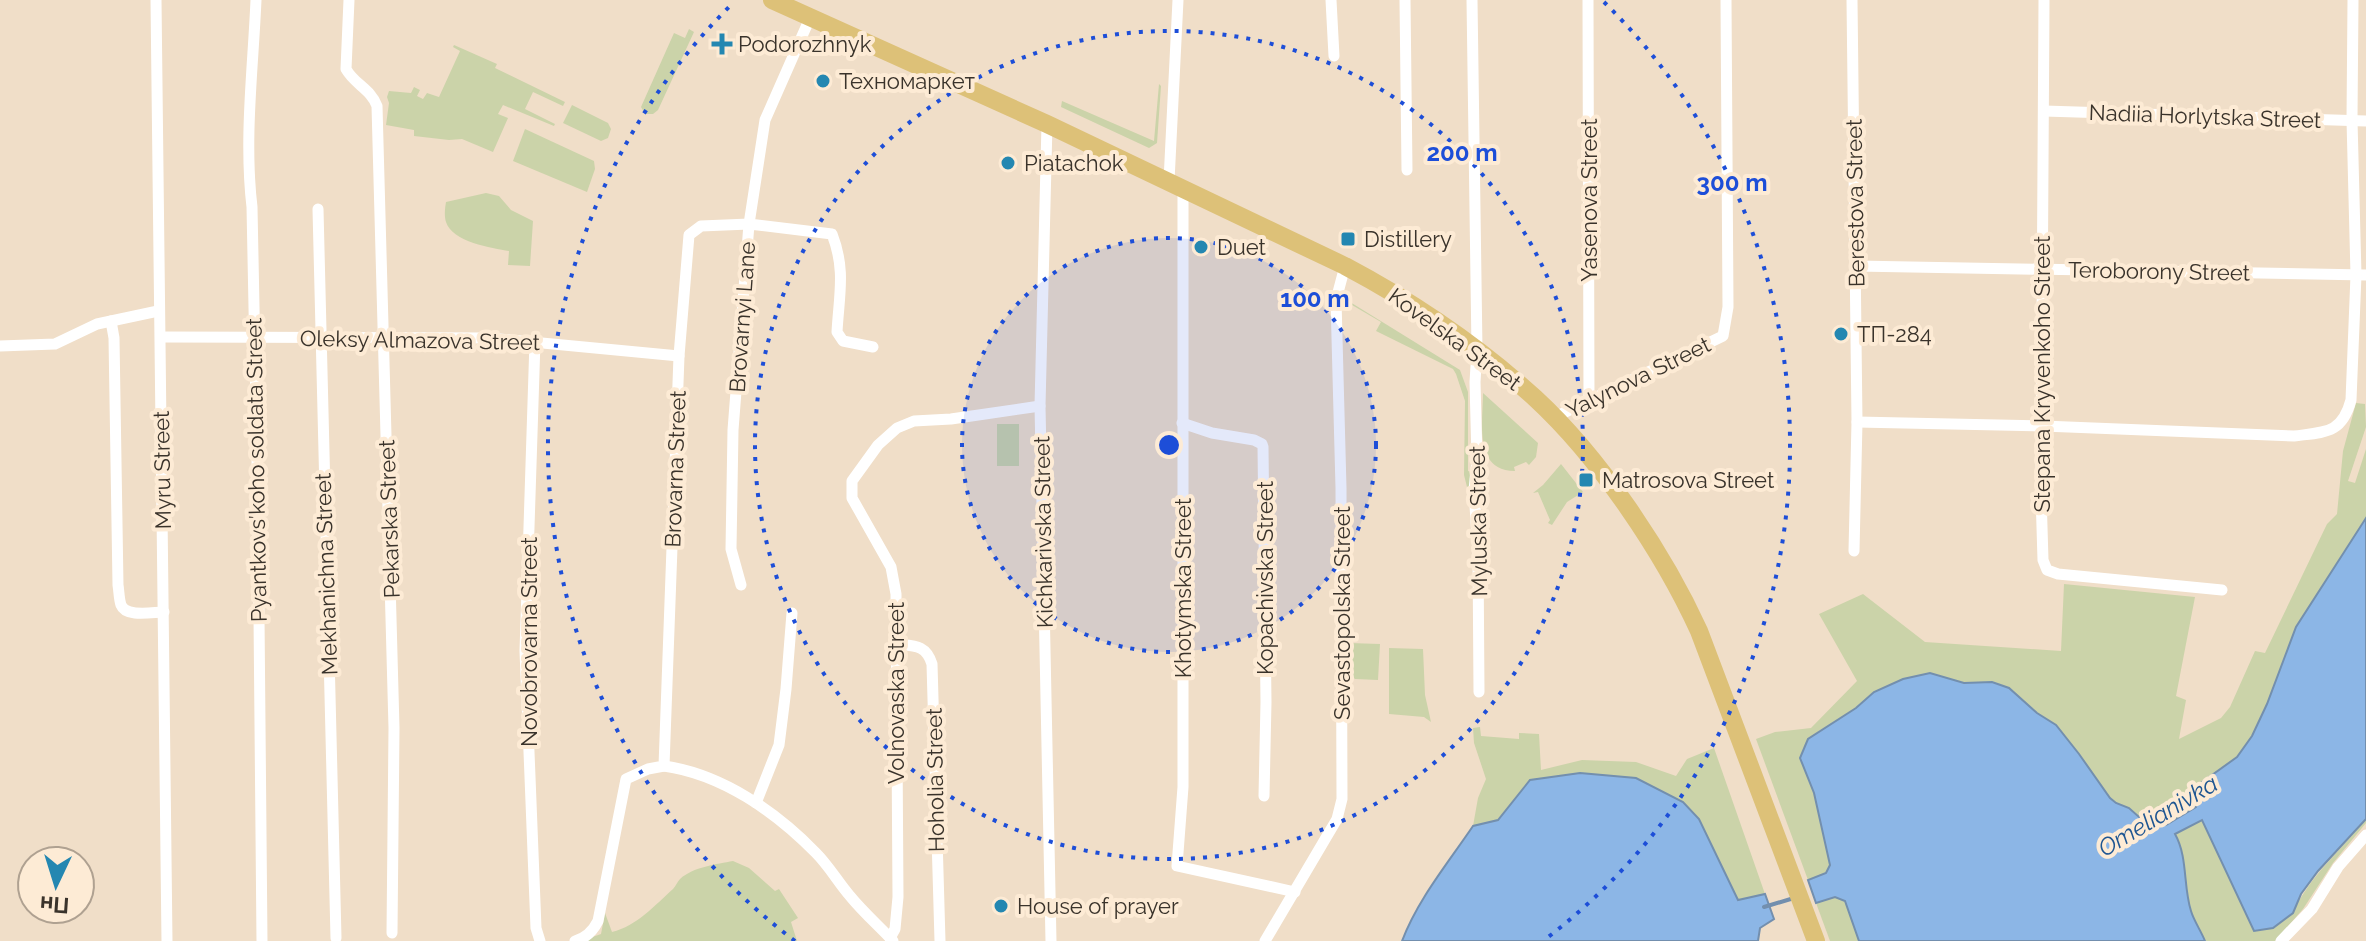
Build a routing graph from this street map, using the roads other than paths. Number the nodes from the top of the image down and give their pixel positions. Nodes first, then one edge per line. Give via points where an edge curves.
1 (156, 0) edge
2 (256, 0) edge
3 (349, 0) edge
4 (772, 0) edge
5 (818, 0) edge
6 (1178, 0) edge
7 (1331, 0) edge
8 (1405, 0) edge
9 (1472, 0) edge
10 (1588, 0) edge
11 (1726, 0) edge
12 (1852, 0) edge
13 (2044, 0) edge
14 (2353, 0) edge
15 (810, 18) junction
16 (1334, 56) dead end
17 (2044, 111) junction
18 (2352, 120) junction
19 (2366, 121) edge
20 (1047, 124) junction
21 (1407, 170) dead end
22 (1176, 185) junction
23 (318, 209) dead end
24 (749, 224) junction
25 (1345, 266) junction
26 (1856, 266) junction
27 (2042, 268) junction
28 (2361, 275) edge
29 (158, 311) junction
30 (111, 321) junction
31 (161, 337) junction
32 (320, 337) junction
33 (384, 337) junction
34 (253, 338) junction
35 (535, 341) junction
36 (0, 346) edge
37 (873, 347) dead end
38 (1477, 350) junction
39 (679, 356) junction
40 (1589, 400) junction
41 (1040, 406) junction
42 (1553, 418) junction
43 (1857, 422) junction
44 (1182, 423) junction
45 (2043, 426) junction
46 (1854, 551) dead end
47 (741, 585) dead end
48 (2222, 590) dead end
49 (164, 612) junction
50 (792, 613) dead end
51 (897, 644) junction
52 (1479, 692) dead end
53 (664, 766) junction
54 (1264, 796) dead end
55 (756, 803) junction
56 (2366, 835) edge
57 (1295, 892) junction
58 (392, 933) dead end
59 (1813, 933) edge
60 (336, 938) dead end
61 (892, 940) edge
62 (167, 941) edge
63 (262, 941) edge
64 (540, 941) edge
65 (575, 941) edge
66 (940, 941) edge
67 (1051, 941) edge
68 (1265, 941) edge
69 (2281, 941) edge

1 - 29 street, Myru Street
2 - 34 street, Pyantkovsʹkoho soldata Street via 249,132
3 - 33 street, Pekarska Street via 346,69 377,106
4 - 15 main road, Kovelska Street
5 - 15 main road
6 - 22 street, Khotymska Street
7 - 16 street
8 - 21 street
9 - 38 street, Myluska Street
10 - 40 street, Yasenova Street
11 - 40 street, Yalynova Street via 1728,307 1723,336
12 - 26 street, Berestova Street
13 - 17 street, Stepana Kryvenkoho Street
14 - 18 street
15 - 20 main road, Kovelska Street
15 - 24 street via 765,120
17 - 18 street, Nadiia Horlytska Street
17 - 27 street, Stepana Kryvenkoho Street
18 - 19 street, Nadiia Horlytska Street
18 - 28 street
20 - 22 main road, Kovelska Street
20 - 41 street, Kichkarivska Street
22 - 25 main road, Kovelska Street
22 - 44 street, Khotymska Street
23 - 32 street, Mekhanichna Street
24 - 37 street, Brovarnyi Lane via 832,234 840,255 837,332 843,341
24 - 39 street, Brovarna Street via 701,226 689,235
24 - 47 street, Brovarnyi Lane via 733,430 731,549
25 - 38 main road, Kovelska Street via 1392,291
25 - 57 street, Sevastopolska Street via 1336,300 1344,786 1337,819
26 - 27 street, Teroborony Street
26 - 43 street, Berestova Street
27 - 28 street, Teroborony Street
27 - 45 street, Stepana Kryvenkoho Street
28 - 45 street via 2351,400 2347,416 2329,431 2294,436
29 - 30 street
29 - 31 street, Myru Street
30 - 36 street via 55,344
30 - 49 street via 121,606 132,613
31 - 34 street, Oleksy Almazova Street
31 - 49 street, Myru Street
32 - 33 street, Oleksy Almazova Street
32 - 34 street, Oleksy Almazova Street
32 - 60 street, Mekhanichna Street
33 - 35 street, Oleksy Almazova Street
33 - 58 street, Pekarska Street via 394,728
34 - 63 street, Pyantkovsʹkoho soldata Street
35 - 39 street, Oleksy Almazova Street
35 - 64 street, Novobrovarna Street via 525,651
38 - 42 main road, Kovelska Street
38 - 52 street, Myluska Street
39 - 53 street, Brovarna Street
40 - 42 street, Yalynova Street
41 - 51 street, Volnovaska Street via 904,423 878,445 854,478 853,503 893,574
41 - 67 street, Kichkarivska Street
42 - 59 main road, Kovelska Street via 1584,450 1633,518 1687,605
43 - 45 street
43 - 46 street, Berestova Street
44 - 54 street, Kopachivska Street via 1254,440 1263,447
44 - 57 street, Khotymska Street via 1183,787 1177,866
45 - 48 street, Stepana Kryvenkoho Street via 2041,507 2047,570
49 - 62 street, Myru Street
50 - 55 street via 779,745
51 - 61 street, Volnovaska Street via 898,897
51 - 66 street, Hoholia Street via 923,648 932,664
53 - 55 street via 718,782
53 - 65 street via 626,779 598,921
55 - 61 street via 815,852
56 - 69 street via 2312,909
57 - 68 street, Sevastopolska Street

